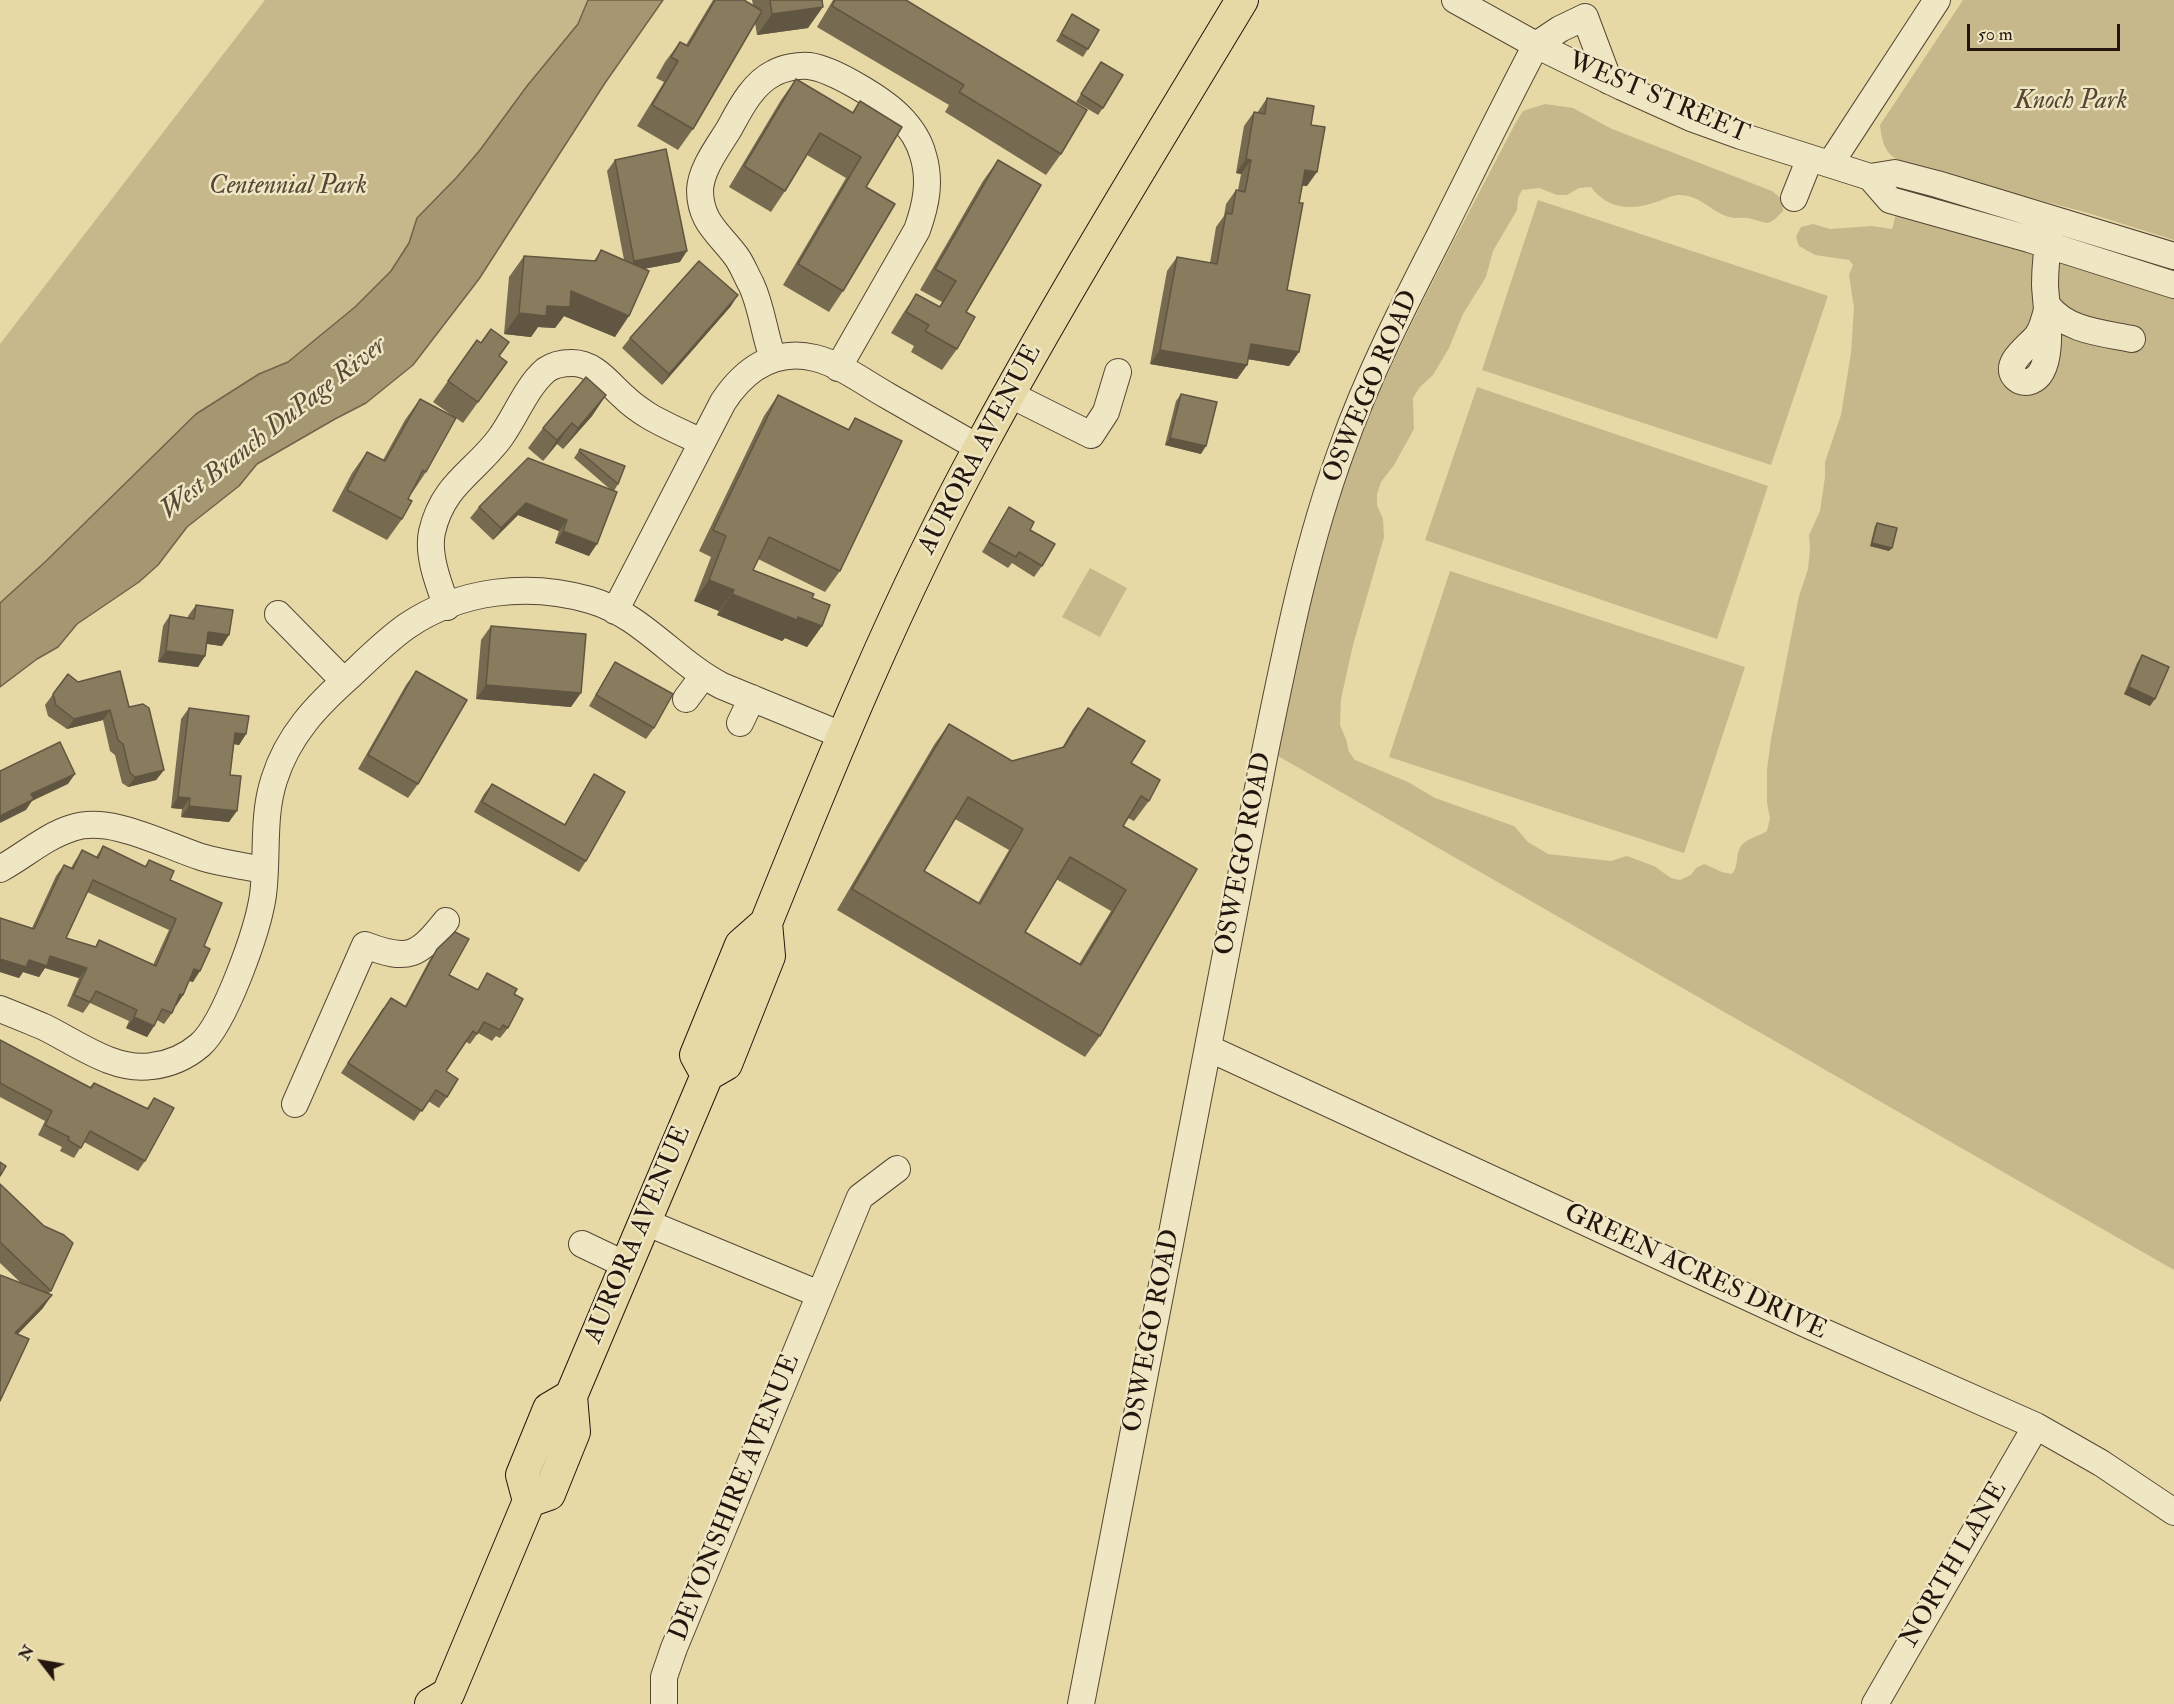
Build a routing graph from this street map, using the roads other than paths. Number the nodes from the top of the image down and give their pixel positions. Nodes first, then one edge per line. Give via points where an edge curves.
1 (1242, 0) edge
2 (1455, 0) edge
3 (1937, 0) edge
4 (1536, 45) junction
5 (1609, 81) junction
6 (1820, 161) junction
7 (1870, 177) junction
8 (1794, 198) dead end
9 (2051, 218) junction
10 (2048, 245) junction
11 (2174, 256) edge
12 (2174, 285) edge
13 (2132, 339) dead end
14 (772, 358) junction
15 (838, 368) junction
16 (1118, 372) dead end
17 (1009, 394) junction
18 (702, 442) junction
19 (979, 448) junction
20 (447, 607) junction
21 (615, 611) junction
22 (278, 614) dead end
23 (703, 676) junction
24 (344, 681) junction
25 (752, 698) junction
26 (686, 699) dead end
27 (740, 723) dead end
28 (844, 735) junction
29 (0, 869) edge
30 (264, 870) junction
31 (446, 921) dead end
32 (0, 1009) edge
33 (1208, 1048) junction
34 (295, 1104) dead end
35 (897, 1169) dead end
36 (645, 1222) junction
37 (582, 1244) dead end
38 (626, 1265) junction
39 (819, 1294) junction
40 (2036, 1426) junction
41 (2174, 1512) edge
42 (443, 1701) edge
43 (664, 1704) edge
44 (1081, 1704) edge
45 (1875, 1704) edge

1 - 17 main road, AURORA AVENUE
2 - 4 street, WEST STREET
3 - 6 street
4 - 5 street, WEST STREET
4 - 5 street via 1585,17
4 - 33 street, OSWEGO ROAD via 1376,364 1321,509 1273,714
5 - 6 street, WEST STREET via 1691,118
6 - 7 street, WEST STREET
6 - 8 street
7 - 9 street, WEST STREET via 1895,173
7 - 10 street via 1890,200
9 - 10 street
9 - 11 street, WEST STREET
10 - 12 street
10 - 13 street via 2048,306 2069,323
14 - 15 street via 814,358
14 - 15 street via 752,287 736,256 706,220 700,189 707,166 753,90 772,74 807,66 826,70 898,116 921,151 928,185 916,230
14 - 18 street via 733,386
15 - 19 street
16 - 17 street via 1106,412 1091,435
17 - 19 main road, AURORA AVENUE
18 - 20 street via 650,416 585,365 573,363 547,370 499,440 451,489 436,517 432,553
18 - 21 street
19 - 28 main road, AURORA AVENUE via 911,584
20 - 21 street via 472,596 526,590 591,600
20 - 24 street via 408,626
21 - 23 street
22 - 24 street
23 - 25 street
23 - 26 street
24 - 30 street via 305,720 282,758 268,801
25 - 27 street
25 - 28 street
28 - 36 main road, AURORA AVENUE via 766,923 770,956 726,1064 707,1075
29 - 30 street via 50,837 74,827 99,825 203,858
30 - 32 street via 259,918 220,1018 205,1040 185,1056 150,1067 129,1066
31 - 34 street via 426,946 410,954 398,955 365,945
33 - 40 street, GREEN ACRES DRIVE
33 - 44 street, OSWEGO ROAD
35 - 39 street, DEVONSHIRE AVENUE via 860,1197
36 - 38 main road, AURORA AVENUE
36 - 39 street
37 - 38 street
38 - 42 main road, AURORA AVENUE via 571,1396 549,1410 522,1475 529,1502
39 - 43 street, DEVONSHIRE AVENUE via 674,1648 664,1677
40 - 41 street, GREEN ACRES DRIVE
40 - 45 street, NORTH LANE

